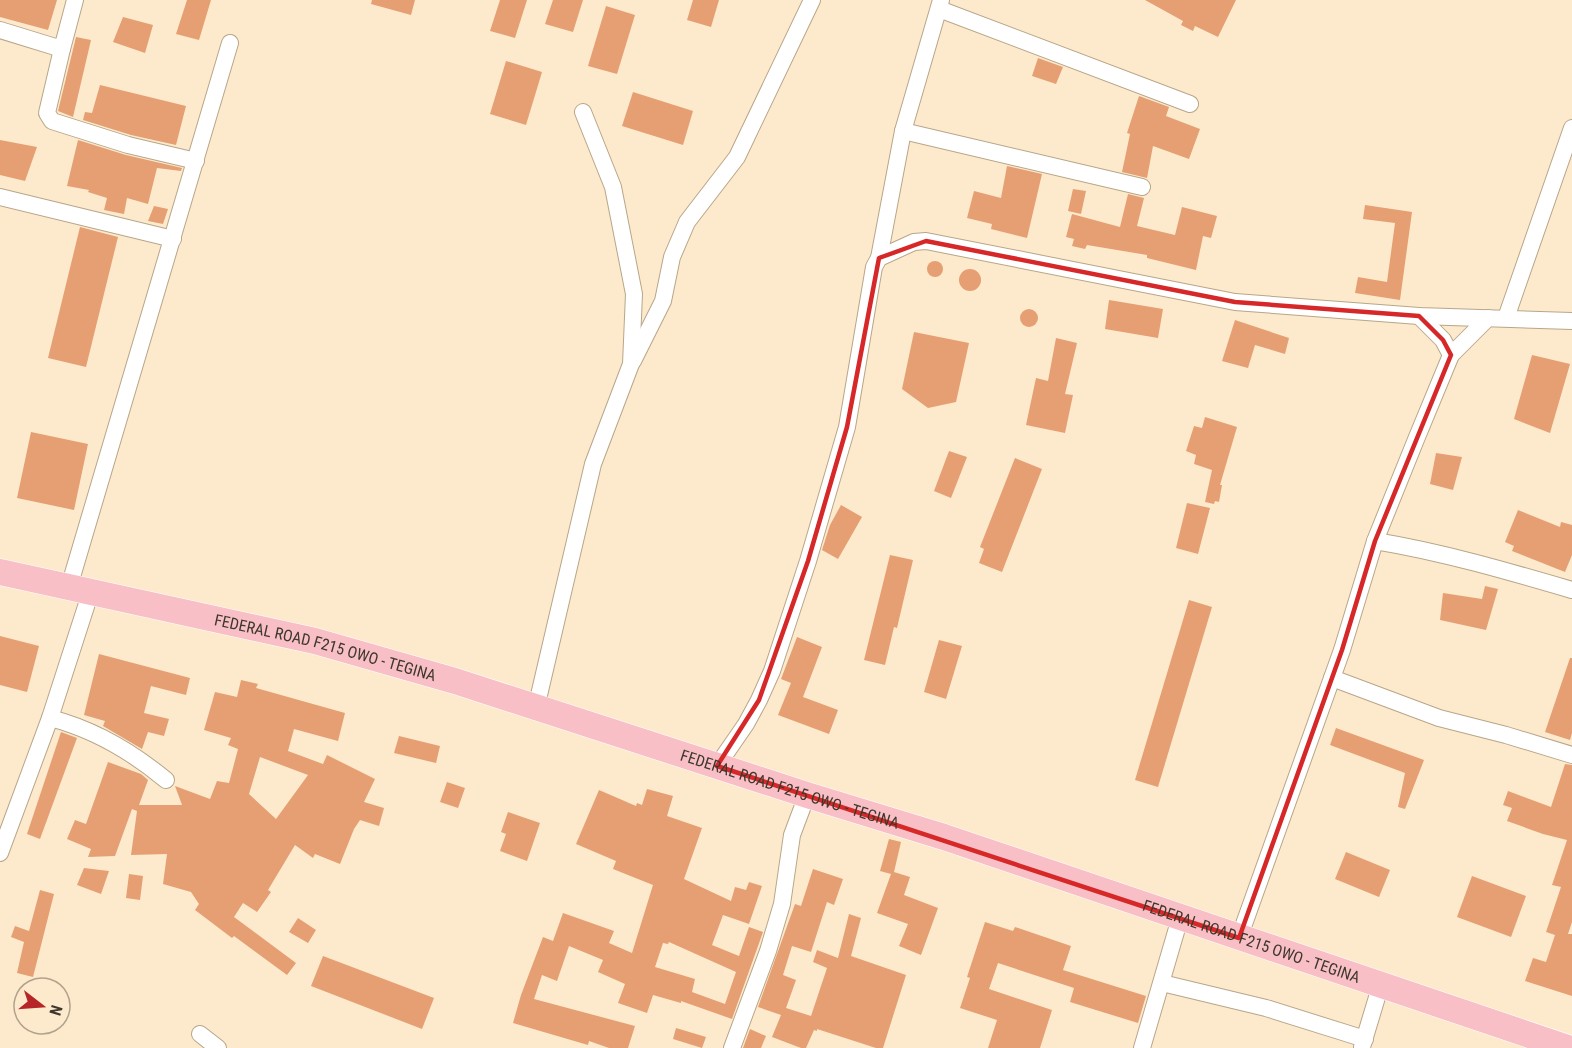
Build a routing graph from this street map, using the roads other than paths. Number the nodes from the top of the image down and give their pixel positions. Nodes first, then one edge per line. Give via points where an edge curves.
1 (75, 0) edge
2 (812, 0) edge
3 (940, 4) edge
4 (0, 30) edge
5 (230, 43) dead end
6 (62, 49) junction
7 (1190, 104) dead end
8 (583, 112) dead end
9 (1572, 128) edge
10 (903, 131) junction
11 (196, 161) junction
12 (1142, 187) dead end
13 (0, 197) edge
14 (173, 239) junction
15 (879, 258) junction
16 (1419, 316) junction
17 (1488, 318) junction
18 (1506, 318) junction
19 (1572, 321) edge
20 (1451, 355) junction
21 (631, 364) junction
22 (1375, 541) junction
23 (0, 572) edge
24 (80, 589) junction
25 (1572, 590) edge
26 (1332, 678) junction
27 (536, 708) junction
28 (50, 718) junction
29 (1572, 755) edge
30 (717, 766) junction
31 (166, 780) dead end
32 (807, 795) junction
33 (0, 853) edge
34 (1180, 918) junction
35 (1239, 938) junction
36 (1162, 982) junction
37 (1381, 984) junction
38 (200, 1034) dead end
39 (1363, 1043) edge
40 (218, 1048) edge
41 (732, 1048) edge
42 (1142, 1048) edge
43 (1567, 1048) edge

1 - 6 street
2 - 21 street via 737,157 687,222 672,257 663,301
3 - 7 street
3 - 10 street
4 - 6 street
5 - 11 street
6 - 11 street via 47,113 52,121
8 - 21 street via 613,187 634,294
9 - 18 street
10 - 12 street
10 - 15 street
11 - 14 street
13 - 14 street
14 - 24 street
15 - 16 street via 914,242 926,241 1235,302
15 - 30 street via 874,267 848,427 808,561 772,671 746,724
16 - 17 street
16 - 20 street via 1443,340
17 - 18 street
17 - 20 street
18 - 19 street
20 - 22 street
21 - 27 street via 593,464
22 - 25 street via 1505,570
22 - 26 street
23 - 24 main road, FEDERAL ROAD F215 OWO - TEGINA
24 - 27 main road, FEDERAL ROAD F215 OWO - TEGINA via 315,641
24 - 28 street
26 - 29 street via 1439,718
26 - 35 street
27 - 30 main road, FEDERAL ROAD F215 OWO - TEGINA
28 - 31 street via 92,732 135,756
28 - 33 street
30 - 32 main road, FEDERAL ROAD F215 OWO - TEGINA
32 - 34 main road, FEDERAL ROAD F215 OWO - TEGINA via 944,837
32 - 41 street via 792,835 782,904
34 - 35 main road, FEDERAL ROAD F215 OWO - TEGINA
34 - 36 street
35 - 37 main road, FEDERAL ROAD F215 OWO - TEGINA
36 - 39 street via 1266,1008
36 - 42 street
37 - 39 street
37 - 43 main road, FEDERAL ROAD F215 OWO - TEGINA
38 - 40 street

